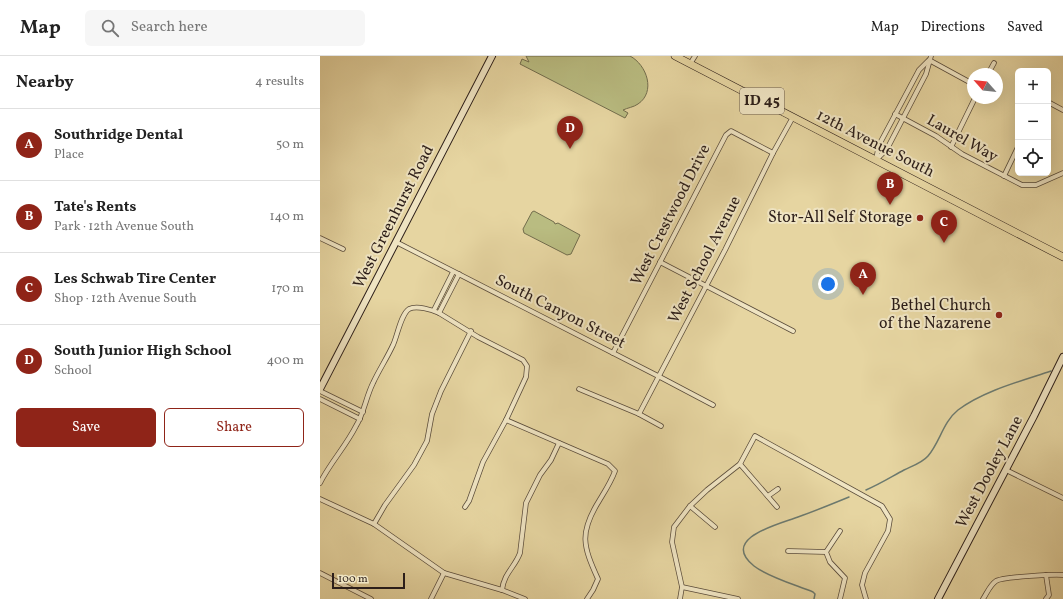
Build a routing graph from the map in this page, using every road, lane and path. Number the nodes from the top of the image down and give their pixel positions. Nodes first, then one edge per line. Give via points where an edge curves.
1 (492, 56) edge
2 (675, 56) edge
3 (694, 56) edge
4 (930, 58) edge
5 (994, 63) dead end
6 (690, 64) junction
7 (991, 68) edge
8 (967, 80) edge
9 (972, 104) edge
10 (1051, 104) edge
11 (1063, 110) edge
12 (895, 114) junction
13 (793, 117) junction
14 (902, 118) junction
15 (951, 147) junction
16 (773, 152) junction
17 (1015, 153) edge
18 (876, 160) junction
19 (1063, 173) edge
20 (1004, 176) junction
21 (320, 238) edge
22 (396, 242) junction
23 (343, 249) dead end
24 (1063, 257) edge
25 (660, 262) junction
26 (453, 272) junction
27 (459, 274) junction
28 (706, 286) junction
29 (434, 310) junction
30 (439, 313) junction
31 (792, 330) dead end
32 (471, 332) junction
33 (613, 353) junction
34 (1063, 357) edge
35 (658, 376) junction
36 (579, 389) dead end
37 (320, 390) edge
38 (320, 399) edge
39 (713, 405) dead end
40 (363, 412) junction
41 (639, 414) junction
42 (360, 418) junction
43 (506, 420) junction
44 (661, 426) dead end
45 (559, 443) junction
46 (740, 464) junction
47 (1006, 470) junction
48 (320, 483) edge
49 (778, 489) dead end
50 (768, 496) junction
51 (1063, 498) edge
52 (320, 499) edge
53 (690, 506) junction
54 (465, 507) dead end
55 (777, 507) dead end
56 (374, 524) junction
57 (715, 527) dead end
58 (840, 531) dead end
59 (788, 551) dead end
60 (826, 552) junction
61 (320, 573) edge
62 (444, 573) junction
63 (1046, 575) junction
64 (1063, 575) edge
65 (682, 587) junction
66 (502, 590) junction
67 (371, 599) edge
68 (431, 599) edge
69 (525, 599) edge
70 (587, 599) edge
71 (680, 599) edge
72 (738, 599) edge
73 (840, 599) edge
74 (866, 599) edge
75 (938, 599) edge
76 (983, 599) edge
77 (1046, 599) edge

1 - 22 main road, West Greenhurst Road
2 - 6 main road, 12th Avenue South / ID 45
3 - 6 street
4 - 8 street
4 - 12 street via 919,70
4 - 14 street via 926,74
5 - 7 street
6 - 13 main road, 12th Avenue South / ID 45
9 - 15 street
10 - 11 street
12 - 14 street, Laurel Way
12 - 18 street via 878,145
13 - 16 street, West School Avenue
13 - 18 main road, 12th Avenue South / ID 45
14 - 15 street, Laurel Way
14 - 18 street via 887,149
15 - 20 street, Laurel Way
16 - 25 street, West Crestwood Drive via 731,131 726,135
16 - 28 street, West School Avenue
17 - 20 street
18 - 24 main road, 12th Avenue South / ID 45
19 - 20 street, Laurel Way via 1029,186
21 - 23 street
22 - 26 street, South Canyon Street
22 - 37 main road, West Greenhurst Road
25 - 28 street
25 - 33 street, West Crestwood Drive
26 - 27 street, South Canyon Street
26 - 29 street
27 - 30 street
27 - 33 street, South Canyon Street
28 - 31 street
28 - 35 street, West School Avenue
29 - 30 street
29 - 40 street via 410,308 407,311 372,384
30 - 32 street
32 - 43 street via 523,360 527,366 526,377
32 - 56 street via 440,391 427,441
33 - 35 street, South Canyon Street
34 - 47 main road, West Dooley Lane
35 - 39 street, South Canyon Street
35 - 41 street, West School Avenue
36 - 41 street
37 - 40 street
38 - 42 street
40 - 42 street
41 - 44 street
42 - 48 street via 352,435
43 - 45 street
43 - 54 street via 483,462
45 - 66 street via 526,503 520,553 506,575
45 - 70 street via 608,464 614,471 585,531 587,555 598,579
46 - 50 street
46 - 53 street
46 - 74 street via 755,436 882,506 890,519 888,531 865,573 862,585
47 - 51 street
47 - 75 main road, West Dooley Lane
49 - 50 street
50 - 55 street
52 - 56 street
53 - 57 street
53 - 65 street via 674,527 672,542
56 - 62 street
58 - 60 street
59 - 60 street
60 - 73 street via 830,562 845,578
61 - 67 street
62 - 66 street
62 - 68 street
63 - 64 street
63 - 76 street via 997,580
63 - 77 street
65 - 71 street
65 - 72 street
66 - 69 street

